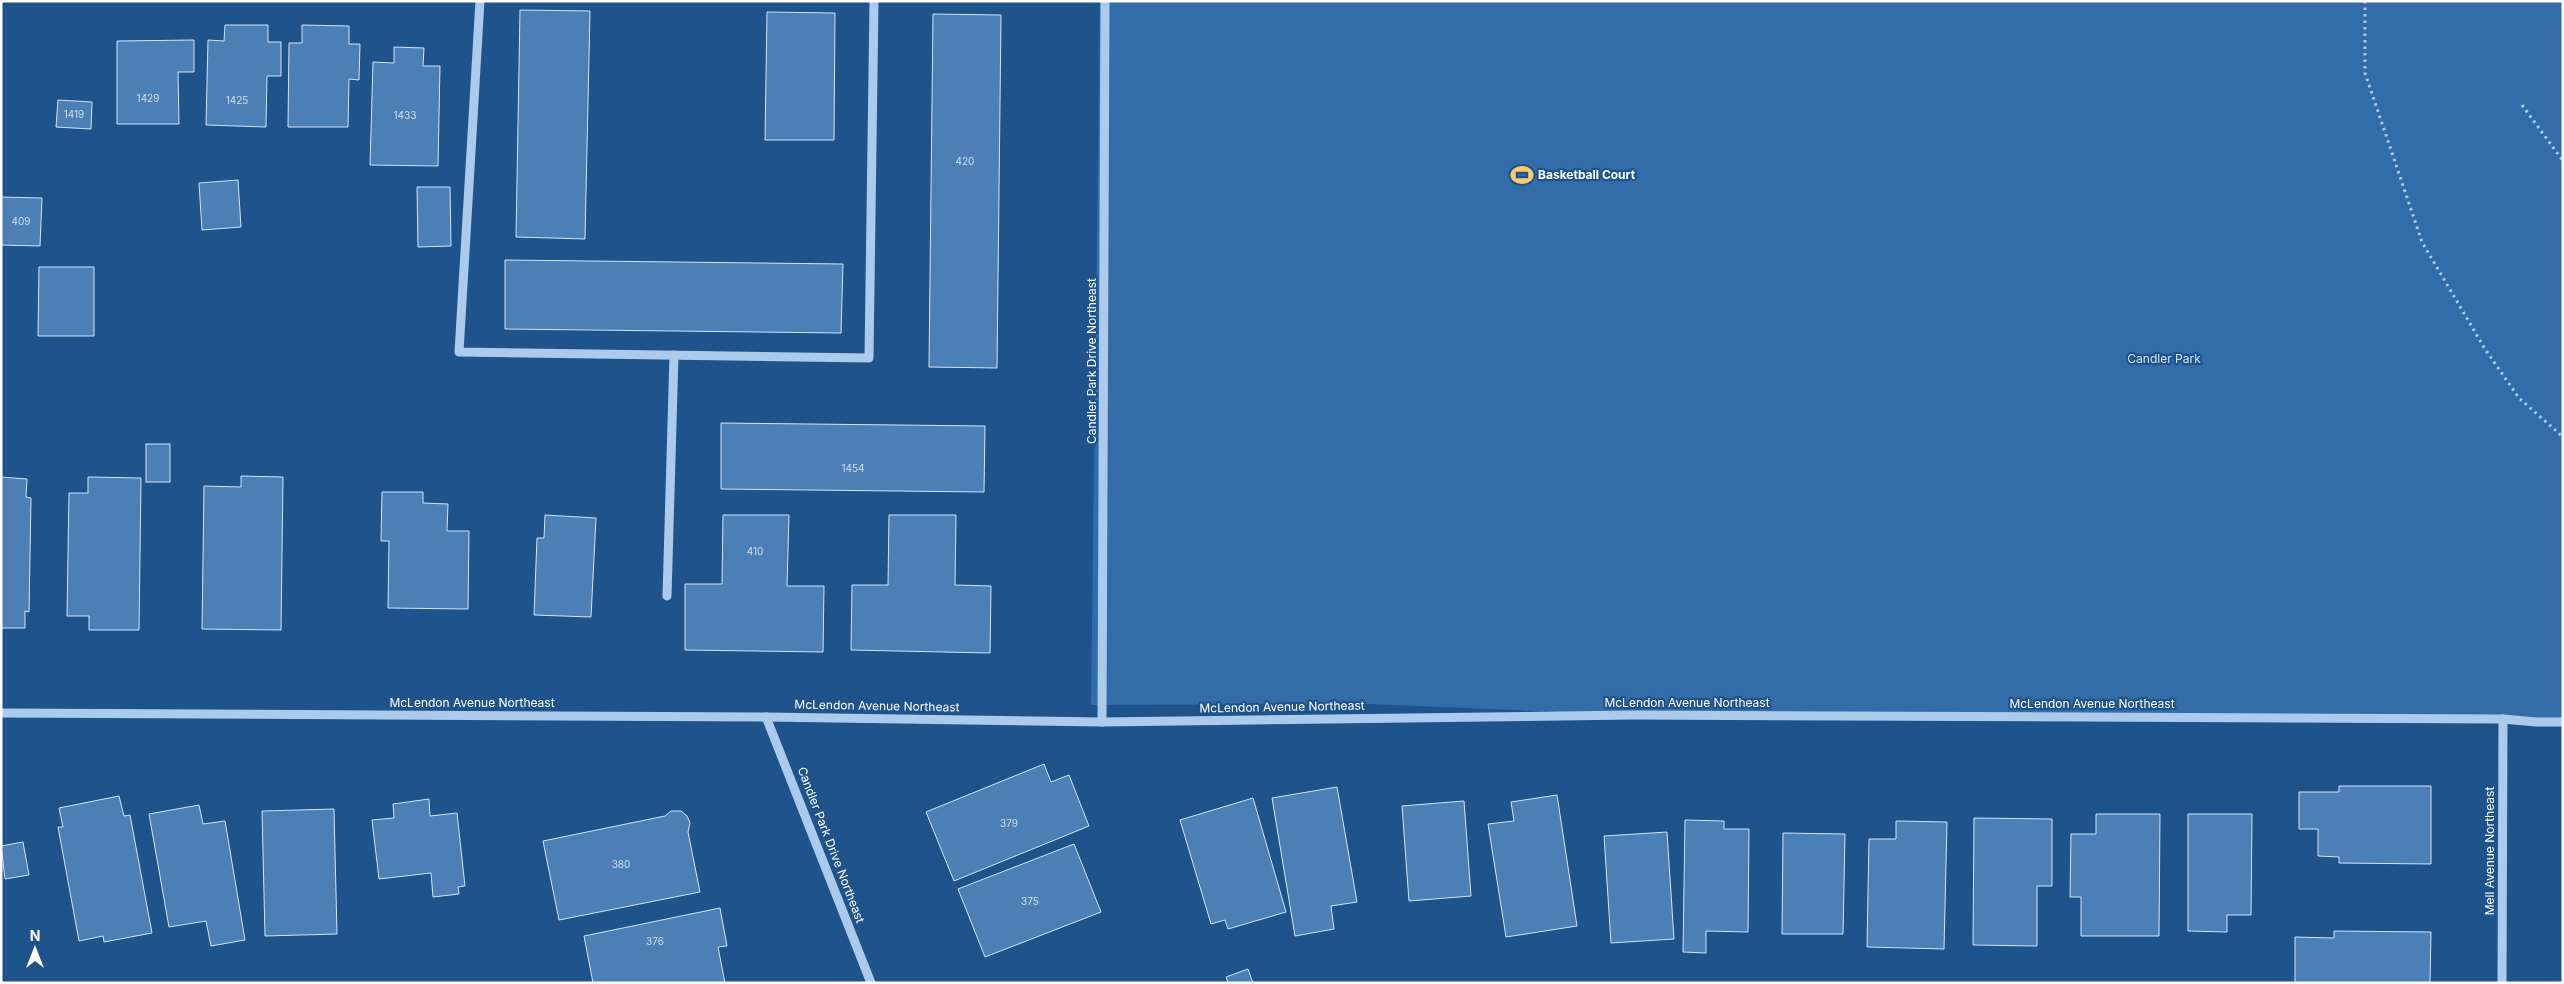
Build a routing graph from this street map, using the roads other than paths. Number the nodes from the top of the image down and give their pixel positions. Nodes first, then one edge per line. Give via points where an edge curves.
1 (480, 1) edge
2 (874, 1) edge
3 (1105, 1) edge
4 (674, 355) junction
5 (667, 596) dead end
6 (1, 713) edge
7 (766, 716) junction
8 (2503, 719) junction
9 (1102, 722) junction
10 (2563, 722) edge
11 (871, 983) edge
12 (2502, 983) edge

1 - 4 street via 458,352
2 - 4 street via 869,358
3 - 9 street, Candler Park Drive Northeast
4 - 5 street
6 - 7 street, McLendon Avenue Northeast
7 - 9 street, McLendon Avenue Northeast
7 - 11 street, Candler Park Drive Northeast
8 - 9 street, McLendon Avenue Northeast via 1634,715
8 - 10 street, McLendon Avenue Northeast
8 - 12 street, Mell Avenue Northeast

